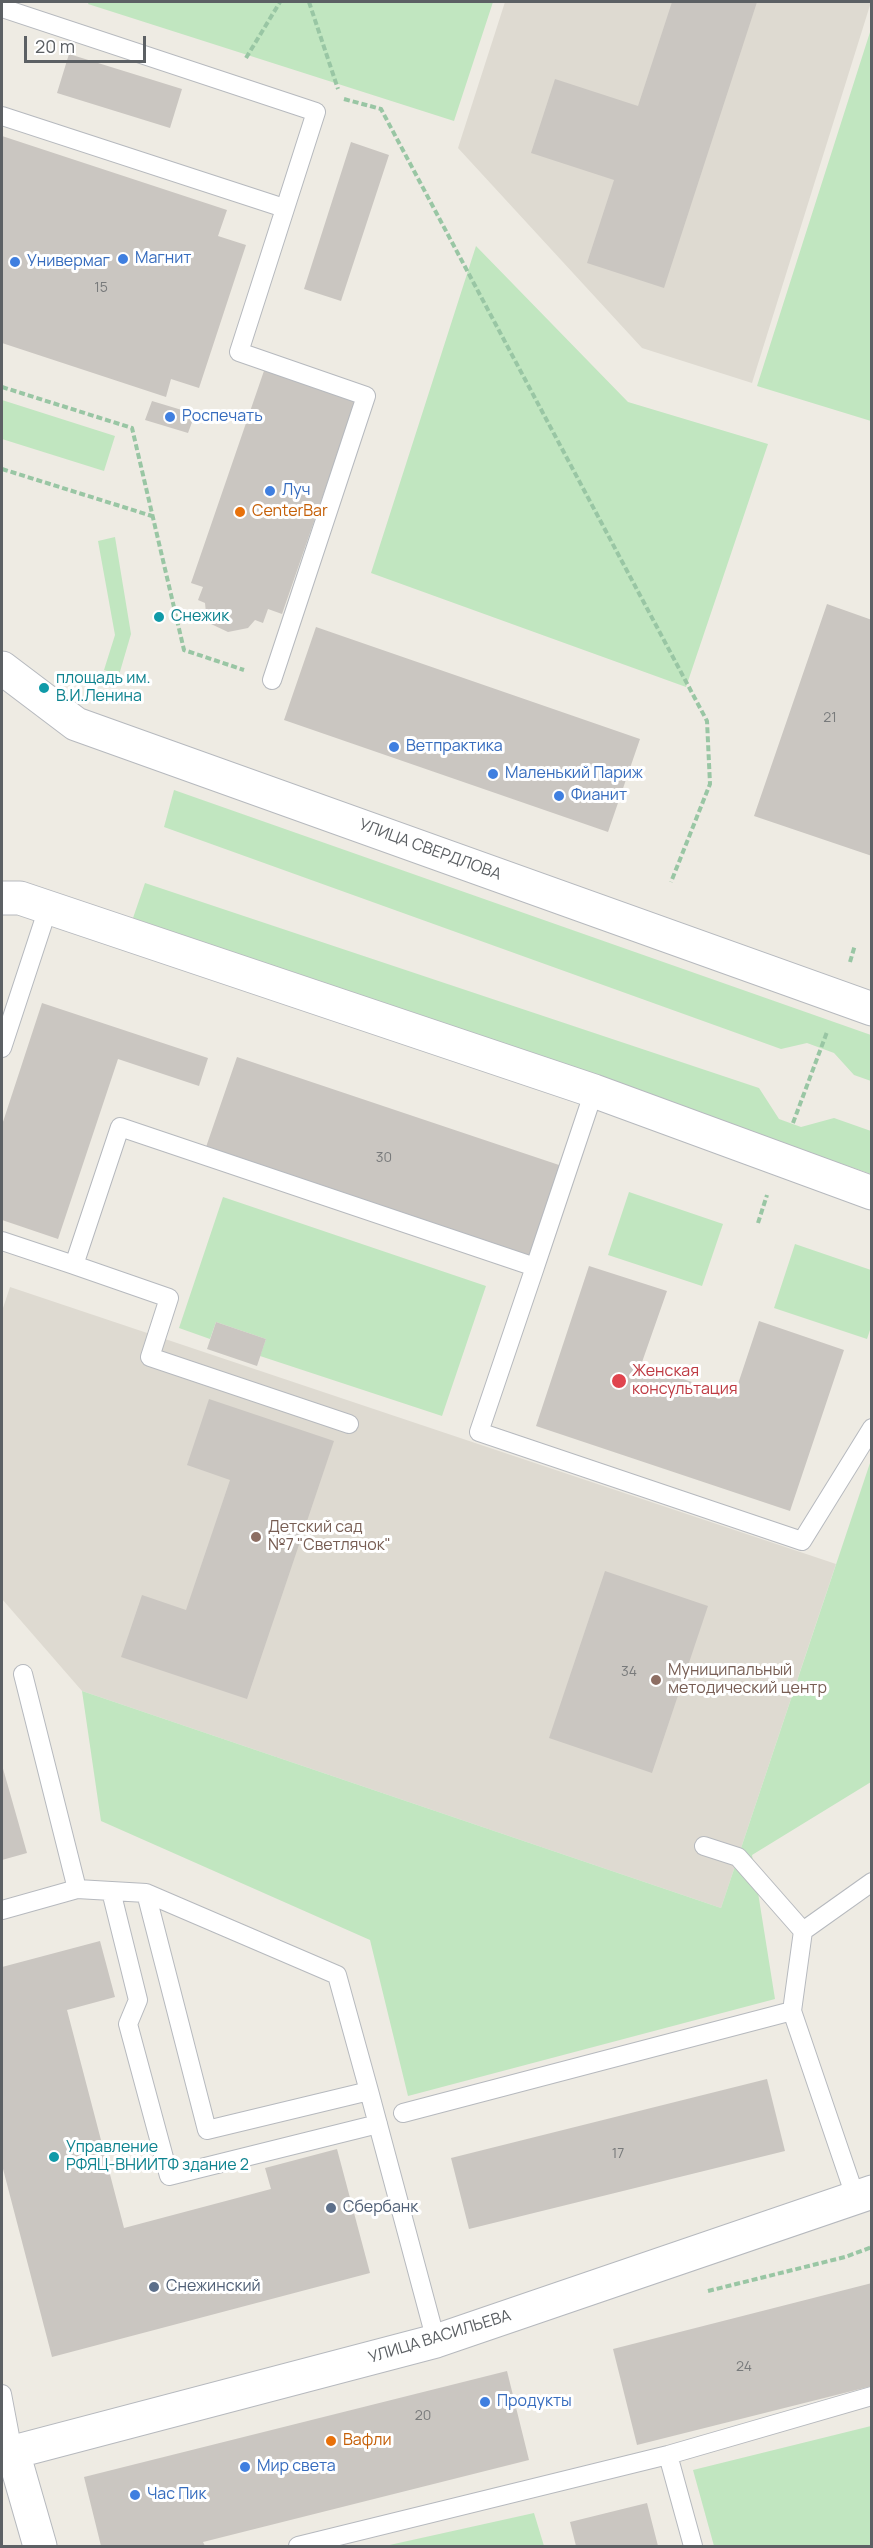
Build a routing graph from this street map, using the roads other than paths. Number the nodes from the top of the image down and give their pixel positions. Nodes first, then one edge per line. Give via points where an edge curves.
1 (2, 8) edge
2 (2, 116) edge
3 (284, 208) junction
4 (2, 668) edge
5 (272, 680) road end
6 (2, 898) edge
7 (48, 908) junction
8 (872, 1009) edge
9 (2, 1048) edge
10 (594, 1091) junction
11 (872, 1193) edge
12 (2, 1241) edge
13 (74, 1265) junction
14 (535, 1267) junction
15 (349, 1424) dead end
16 (871, 1431) edge
17 (23, 1674) dead end
18 (704, 1846) dead end
19 (872, 1882) edge
20 (77, 1889) junction
21 (111, 1891) junction
22 (146, 1893) junction
23 (2, 1910) edge
24 (803, 1930) junction
25 (792, 2011) junction
26 (369, 2091) junction
27 (403, 2113) dead end
28 (378, 2124) junction
29 (863, 2194) edge
30 (436, 2341) junction
31 (2, 2394) edge
32 (872, 2396) edge
33 (7, 2453) edge
34 (668, 2455) junction
35 (40, 2547) edge
36 (298, 2547) edge
37 (693, 2547) edge

1 - 3 lane via 316,112
2 - 3 lane
3 - 5 lane via 239,352 366,396
4 - 8 street, УЛИЦА СВЕРДЛОВА via 76,724
6 - 7 street via 20,898
7 - 9 lane
7 - 10 street
10 - 11 street
10 - 14 lane
12 - 13 lane
13 - 14 lane via 120,1127
13 - 15 lane via 169,1298 150,1357
14 - 16 lane via 479,1432 802,1541
17 - 20 lane
18 - 24 lane via 738,1857
19 - 24 lane
20 - 21 lane
20 - 23 lane
21 - 22 lane
21 - 28 lane via 138,2000 128,2024 169,2176
22 - 26 lane via 337,1976
22 - 26 lane via 207,2130
24 - 25 lane
25 - 27 lane
25 - 29 lane
26 - 28 lane
28 - 30 lane
29 - 30 street, УЛИЦА ВАСИЛЬЕВА
30 - 33 street, УЛИЦА ВАСИЛЬЕВА
31 - 33 lane
32 - 34 lane
33 - 35 street
34 - 36 lane
34 - 37 lane

